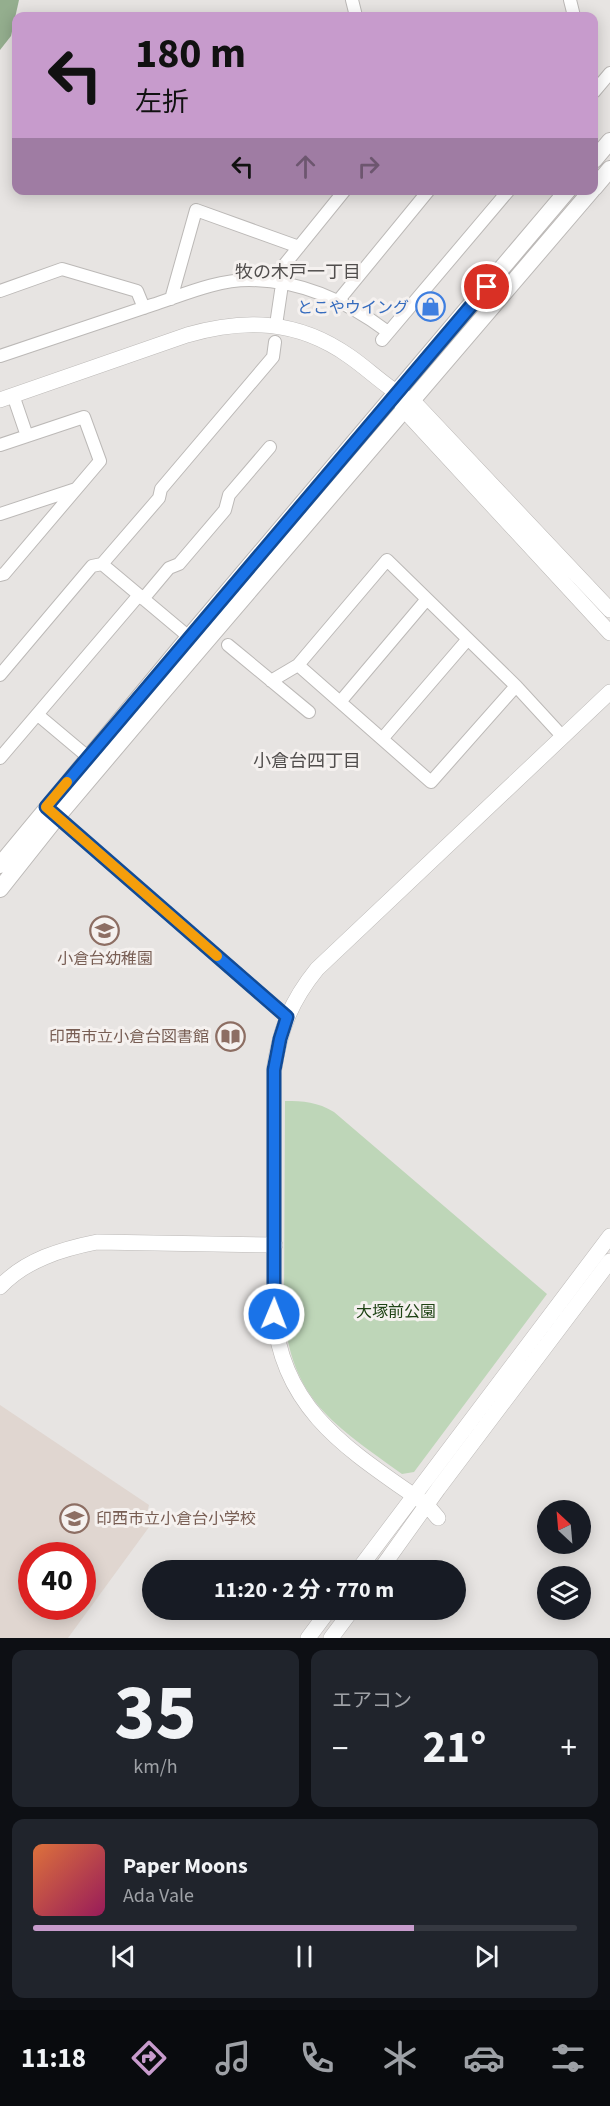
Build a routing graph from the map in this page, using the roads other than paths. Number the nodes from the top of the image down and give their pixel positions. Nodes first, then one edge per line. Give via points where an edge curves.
1 (610, 73) edge
2 (598, 87) edge
3 (610, 141) edge
4 (598, 155) edge
5 (610, 169) edge
6 (598, 183) edge
7 (341, 195) edge
8 (425, 195) edge
9 (505, 195) edge
10 (560, 195) edge
11 (588, 195) edge
12 (299, 247) junction
13 (283, 284) junction
14 (0, 291) edge
15 (171, 299) junction
16 (338, 301) junction
17 (144, 308) junction
18 (276, 325) junction
19 (275, 342) dead end
20 (0, 355) edge
21 (396, 394) junction
22 (6, 398) edge
23 (409, 406) junction
24 (27, 436) junction
25 (0, 445) edge
26 (270, 447) dead end
27 (77, 489) junction
28 (0, 514) edge
29 (102, 564) junction
30 (0, 575) edge
31 (141, 597) junction
32 (427, 599) junction
33 (610, 610) edge
34 (610, 633) edge
35 (189, 637) junction
36 (468, 639) junction
37 (228, 645) dead end
38 (298, 665) junction
39 (0, 675) edge
40 (271, 681) junction
41 (516, 686) junction
42 (610, 692) edge
43 (340, 702) junction
44 (309, 712) dead end
45 (38, 715) junction
46 (562, 736) junction
47 (382, 739) junction
48 (88, 757) junction
49 (0, 758) edge
50 (51, 812) junction
51 (0, 865) edge
52 (1, 888) edge
53 (287, 1017) junction
54 (607, 1244) edge
55 (275, 1245) junction
56 (609, 1264) edge
57 (0, 1287) edge
58 (421, 1500) junction
59 (441, 1514) dead end
60 (367, 1560) edge
61 (386, 1560) edge
62 (322, 1620) edge
63 (344, 1620) edge
64 (308, 1638) edge
65 (331, 1638) edge

1 - 2 street
3 - 4 main road
5 - 6 main road
7 - 12 street
8 - 16 street
9 - 16 street via 385,336 370,319
10 - 21 main road
11 - 23 main road
12 - 13 street via 285,264
12 - 15 street via 196,210
13 - 15 street via 233,281
13 - 16 street
13 - 18 street
14 - 17 street via 62,269 137,291
15 - 17 street
17 - 20 street
18 - 21 street via 334,347
18 - 22 street via 216,327
19 - 29 street via 273,357
21 - 23 street
21 - 35 main road
22 - 24 street
23 - 33 street
23 - 34 street
23 - 50 main road
24 - 25 street
24 - 27 street via 84,417 100,461
26 - 31 street via 230,495 225,510 179,564
27 - 28 street
27 - 30 street
29 - 31 street
29 - 39 street via 92,566
31 - 35 street
31 - 45 street
32 - 36 street
32 - 38 street via 387,560
32 - 43 street
35 - 48 main road
36 - 41 street
36 - 47 street
37 - 40 street
38 - 40 street
38 - 43 street
40 - 44 street
41 - 46 street
41 - 47 street via 431,782
42 - 46 street
43 - 47 street
45 - 48 street
45 - 49 street
46 - 53 street via 332,954 305,984
48 - 50 main road
50 - 51 main road
50 - 52 main road
50 - 53 street
53 - 55 street via 274,1070
54 - 56 street
54 - 58 street
55 - 57 street via 97,1242 46,1256
55 - 58 street via 276,1331 296,1391 335,1436
56 - 58 street
58 - 59 street
58 - 60 street
58 - 61 street
62 - 64 street
63 - 65 street

